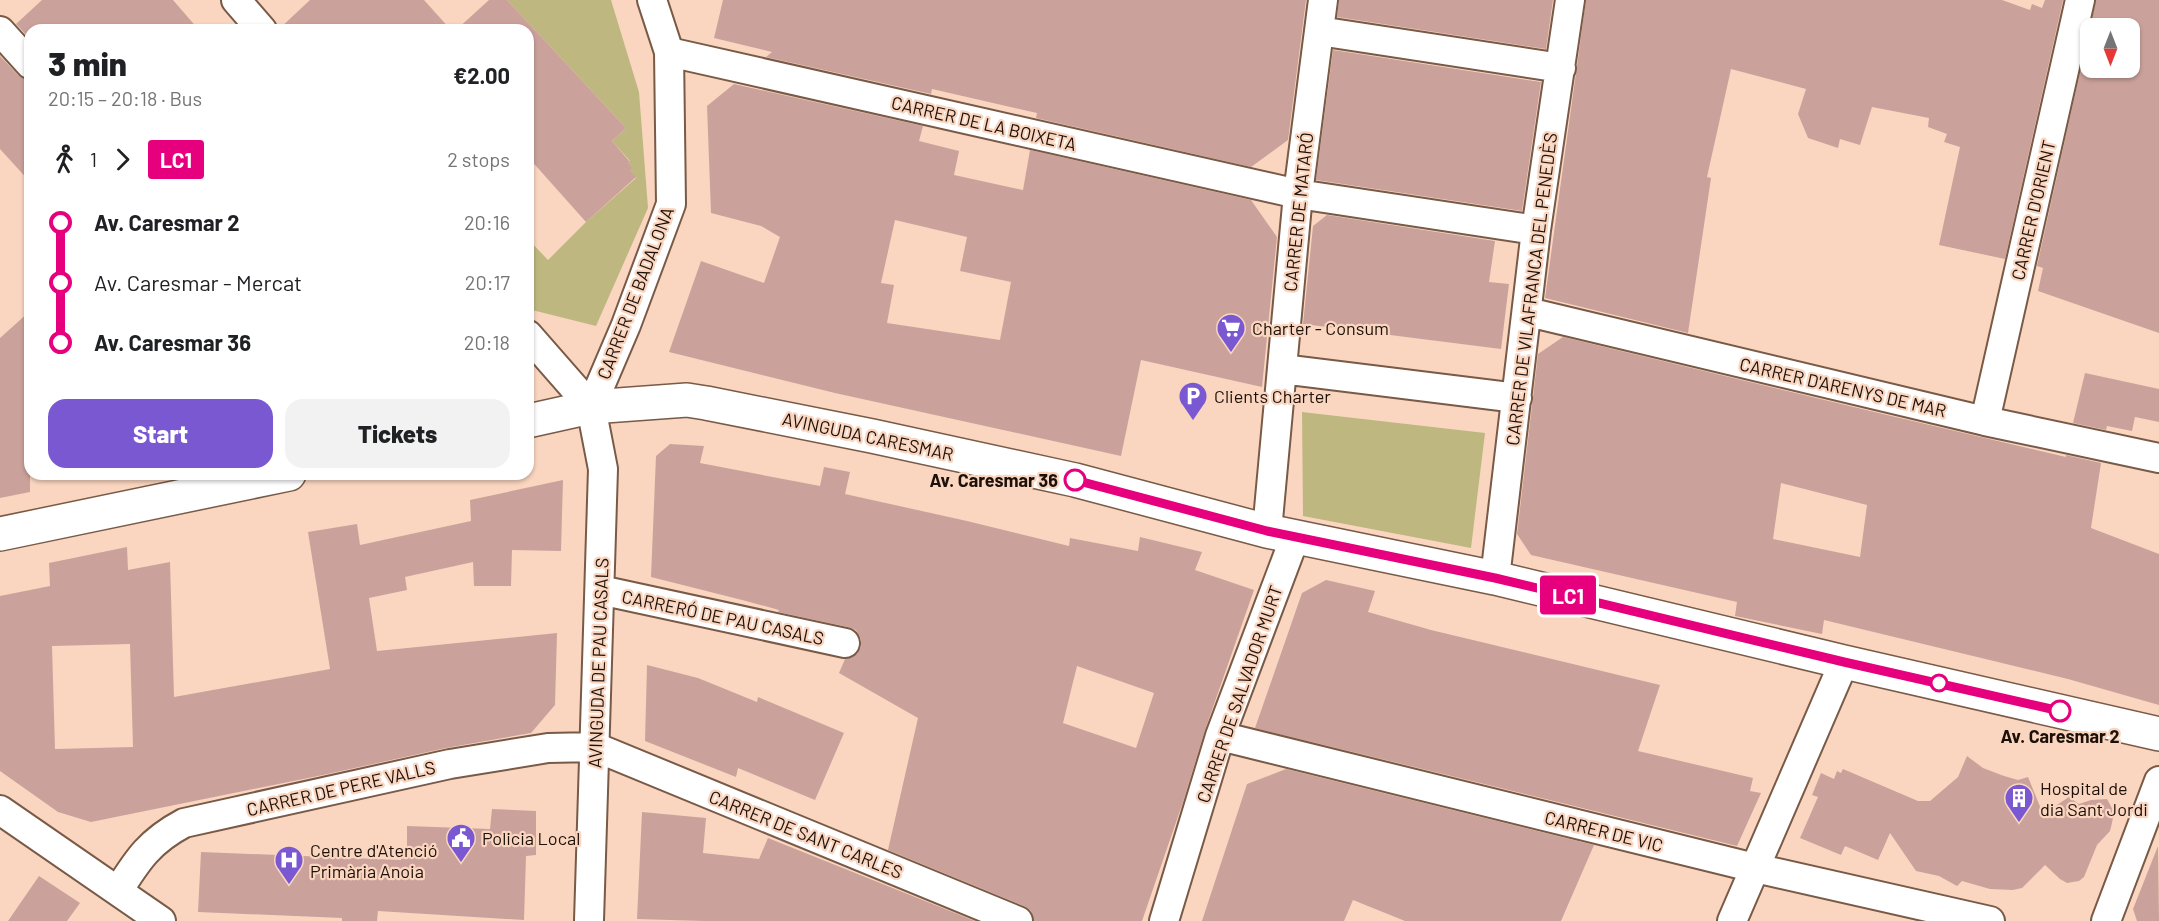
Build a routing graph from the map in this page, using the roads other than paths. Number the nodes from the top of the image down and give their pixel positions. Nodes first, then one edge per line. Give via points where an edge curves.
1 (236, 0) edge
2 (652, 0) edge
3 (1323, 0) edge
4 (1570, 0) edge
5 (2080, 0) edge
6 (257, 24) edge
7 (0, 31) edge
8 (1318, 31) junction
9 (669, 52) junction
10 (24, 57) edge
11 (1561, 68) junction
12 (1298, 194) junction
13 (1536, 230) junction
14 (1527, 312) junction
15 (534, 342) edge
16 (1282, 369) junction
17 (1517, 398) junction
18 (591, 406) junction
19 (534, 420) edge
20 (1985, 421) junction
21 (2159, 458) edge
22 (260, 480) edge
23 (0, 534) edge
24 (1281, 534) junction
25 (1495, 578) junction
26 (600, 590) junction
27 (845, 643) dead end
28 (1844, 662) junction
29 (2159, 734) edge
30 (1220, 736) junction
31 (595, 747) junction
32 (2159, 781) edge
33 (0, 810) edge
34 (1755, 868) junction
35 (118, 891) junction
36 (161, 921) edge
37 (589, 921) edge
38 (1018, 921) edge
39 (1164, 921) edge
40 (1732, 921) edge
41 (1990, 921) edge
42 (2106, 921) edge

1 - 6 street
2 - 9 street, CARRER DE BADALONA
3 - 8 street, CARRER DE MATARÓ
4 - 11 street, CARRER DE VILAFRANCA DEL PENEDÈS
5 - 20 street, CARRER D'ORIENT
7 - 10 street
8 - 11 street
8 - 12 street, CARRER DE MATARÓ
9 - 12 street, CARRER DE LA BOIXETA
9 - 18 street, CARRER DE BADALONA via 671,204
11 - 13 street, CARRER DE VILAFRANCA DEL PENEDÈS
12 - 13 street, CARRER DE LA BOIXETA
12 - 16 street, CARRER DE MATARÓ
13 - 14 street, CARRER DE VILAFRANCA DEL PENEDÈS
14 - 17 street, CARRER DE VILAFRANCA DEL PENEDÈS
14 - 20 street, CARRER D'ARENYS DE MAR
15 - 18 street
16 - 17 street
16 - 24 street, CARRER DE MATARÓ
17 - 25 street, CARRER DE VILAFRANCA DEL PENEDÈS
18 - 19 street, AVINGUDA CARESMAR
18 - 24 street, AVINGUDA CARESMAR via 696,401 1075,480
18 - 26 street, AVINGUDA DE PAU CASALS via 603,469
20 - 21 street, CARRER D'ARENYS DE MAR
22 - 23 street
24 - 25 street, AVINGUDA CARESMAR
24 - 30 street, CARRER DE SALVADOR MURT
25 - 28 street, AVINGUDA CARESMAR
26 - 27 street, CARRERÓ DE PAU CASALS
26 - 31 street, AVINGUDA DE PAU CASALS
28 - 29 street, AVINGUDA CARESMAR
28 - 34 street
30 - 34 street, CARRER DE VIC
30 - 39 street, CARRER DE SALVADOR MURT
31 - 35 street, CARRER DE PERE VALLS via 548,748 450,764 184,823 151,844
31 - 37 street, AVINGUDA DE PAU CASALS
31 - 38 street, CARRER DE SANT CARLES
32 - 42 street
33 - 35 street
34 - 40 street
34 - 41 street, CARRER DE VIC
35 - 36 street

